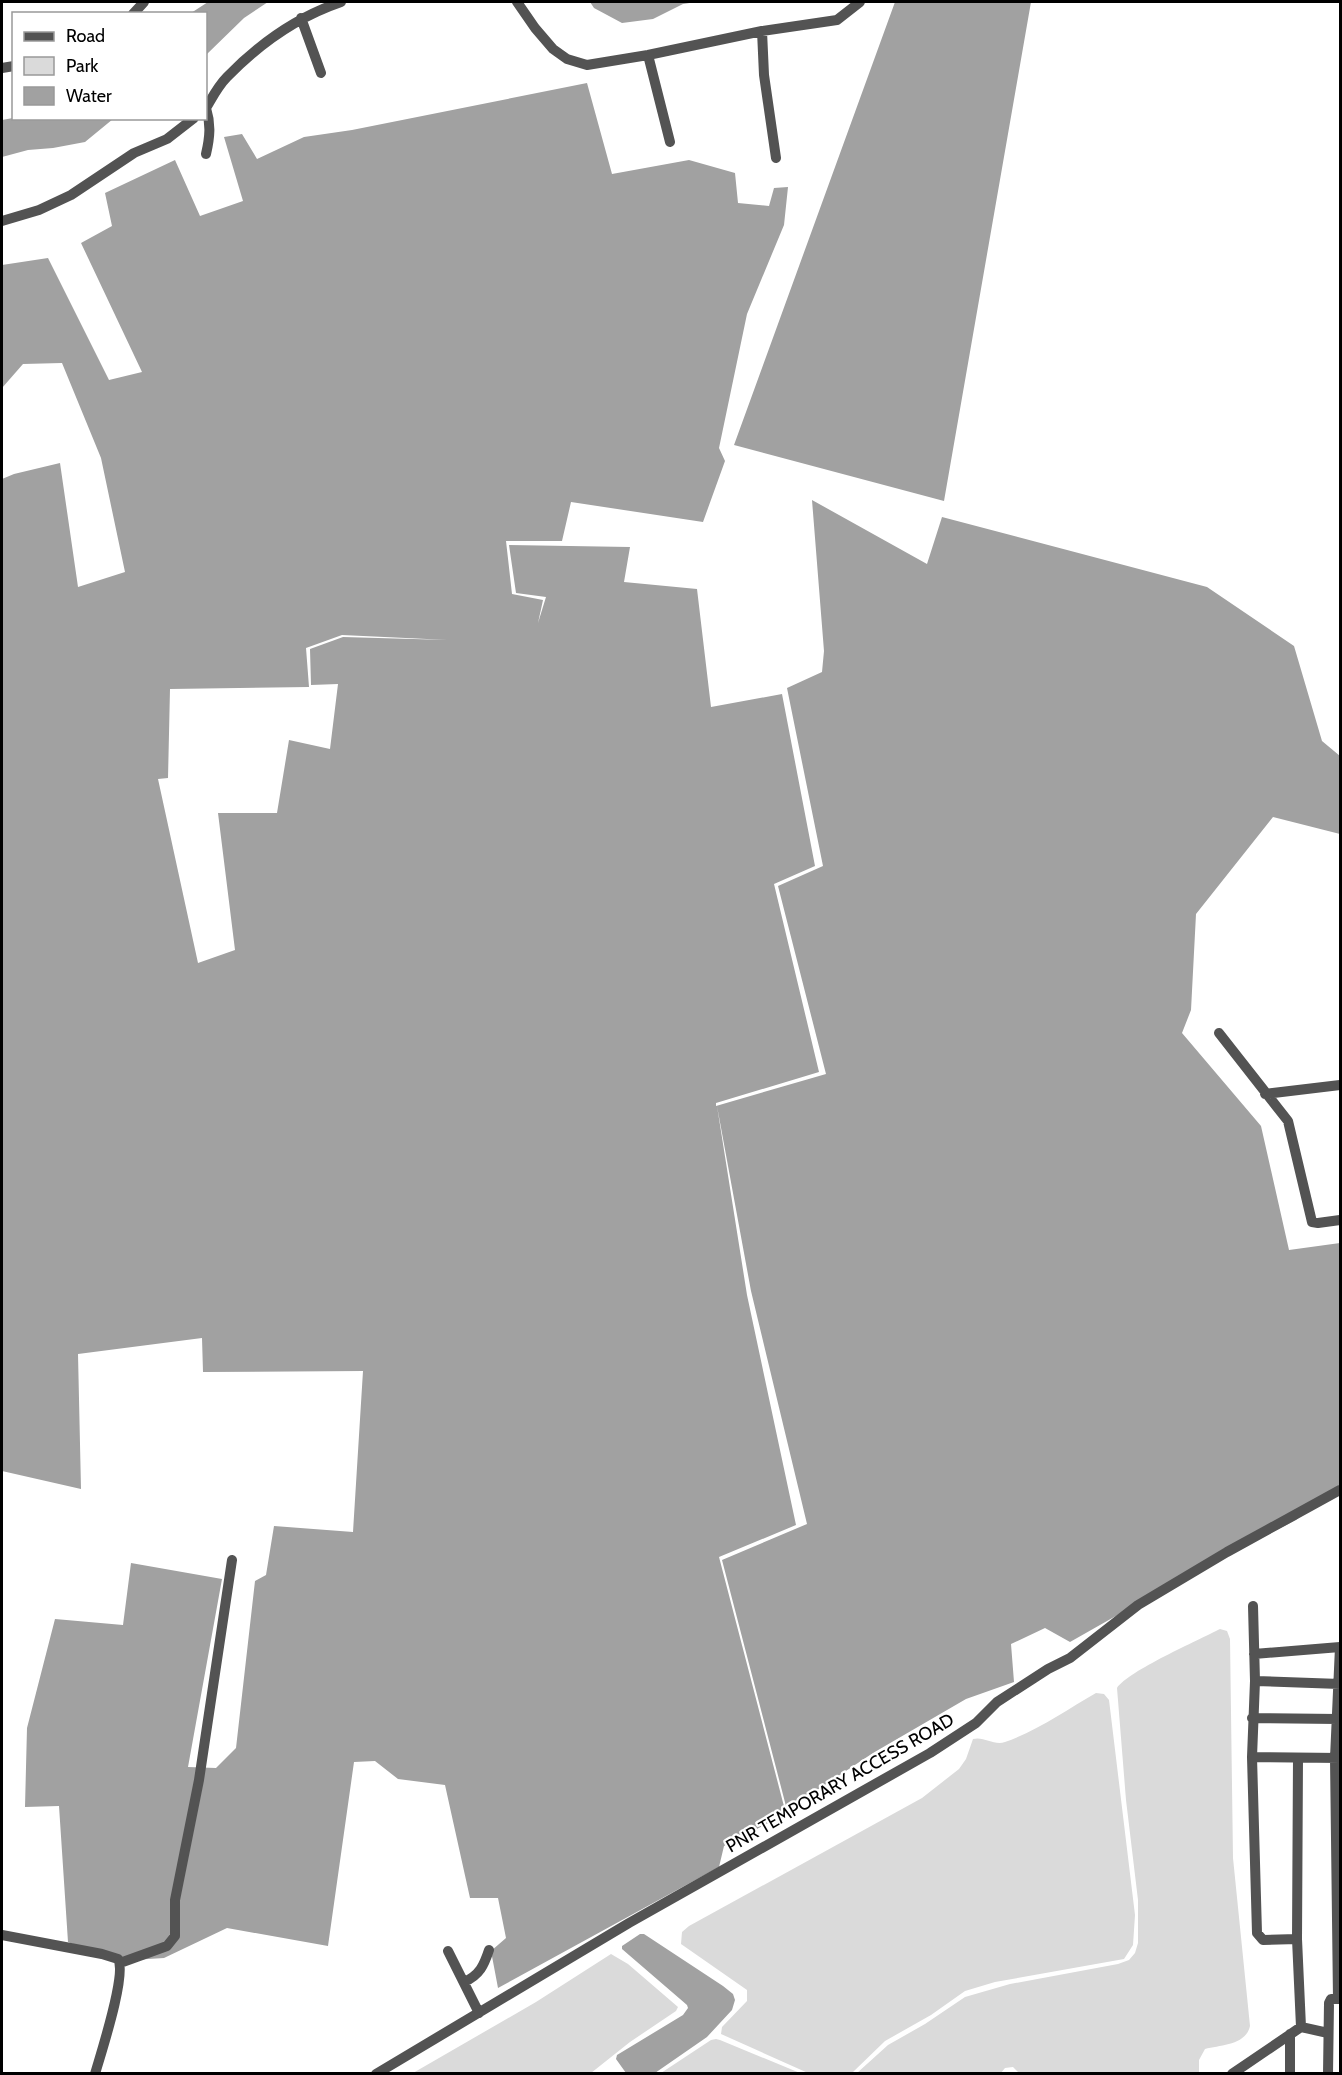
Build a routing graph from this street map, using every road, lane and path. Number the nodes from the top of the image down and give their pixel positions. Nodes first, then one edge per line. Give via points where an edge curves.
1 (341, 2) edge
2 (517, 2) edge
3 (860, 2) edge
4 (301, 18) junction
5 (762, 31) junction
6 (648, 55) junction
7 (321, 73) dead end
8 (207, 106) edge
9 (207, 112) edge
10 (191, 120) edge
11 (670, 142) dead end
12 (206, 154) dead end
13 (776, 158) dead end
14 (2, 221) edge
15 (1219, 1033) dead end
16 (1341, 1085) edge
17 (1265, 1094) junction
18 (1341, 1220) edge
19 (1341, 1490) edge
20 (232, 1560) dead end
21 (1253, 1606) dead end
22 (1340, 1647) edge
23 (1254, 1654) junction
24 (1255, 1681) junction
25 (1340, 1684) edge
26 (1252, 1718) junction
27 (1338, 1719) junction
28 (1252, 1757) junction
29 (1298, 1758) junction
30 (1338, 1758) edge
31 (2, 1935) edge
32 (1297, 1939) junction
33 (489, 1950) dead end
34 (448, 1951) dead end
35 (120, 1963) junction
36 (464, 1982) junction
37 (1339, 1999) edge
38 (479, 2013) junction
39 (1301, 2027) junction
40 (1328, 2033) junction
41 (1290, 2034) junction
42 (1238, 2071) edge
43 (95, 2073) edge
44 (376, 2073) edge
45 (1290, 2073) edge
46 (1328, 2073) edge

1 - 4 street
2 - 6 street via 553,50 567,59 587,65
3 - 5 street via 837,20
4 - 7 street
4 - 8 street via 266,42 225,79
5 - 6 street
5 - 13 street
6 - 11 street
9 - 12 street via 210,137
10 - 14 street via 167,139 134,153 71,195
15 - 17 street
16 - 17 street
17 - 18 street via 1288,1121 1312,1222
19 - 38 street, PNR TEMPORARY ACCESS ROAD via 1138,1605 1070,1658 997,1702 976,1723 930,1753 629,1923
20 - 35 street via 199,1780 176,1900 175,1936 167,1946
21 - 23 street
22 - 23 street
22 - 25 street
23 - 24 street
24 - 25 street
24 - 26 street
25 - 27 street
26 - 27 street
26 - 28 street
27 - 30 street
28 - 29 street
28 - 32 street via 1257,1934 1263,1940
29 - 30 street
29 - 32 street
30 - 37 street
31 - 35 street via 102,1954
32 - 39 street
33 - 36 street via 481,1970
34 - 36 street
35 - 43 street via 110,2024
36 - 38 street
37 - 40 street via 1330,2000
38 - 44 street, PNR TEMPORARY ACCESS ROAD
39 - 40 street
39 - 41 street
40 - 46 street
41 - 42 street
41 - 45 street

